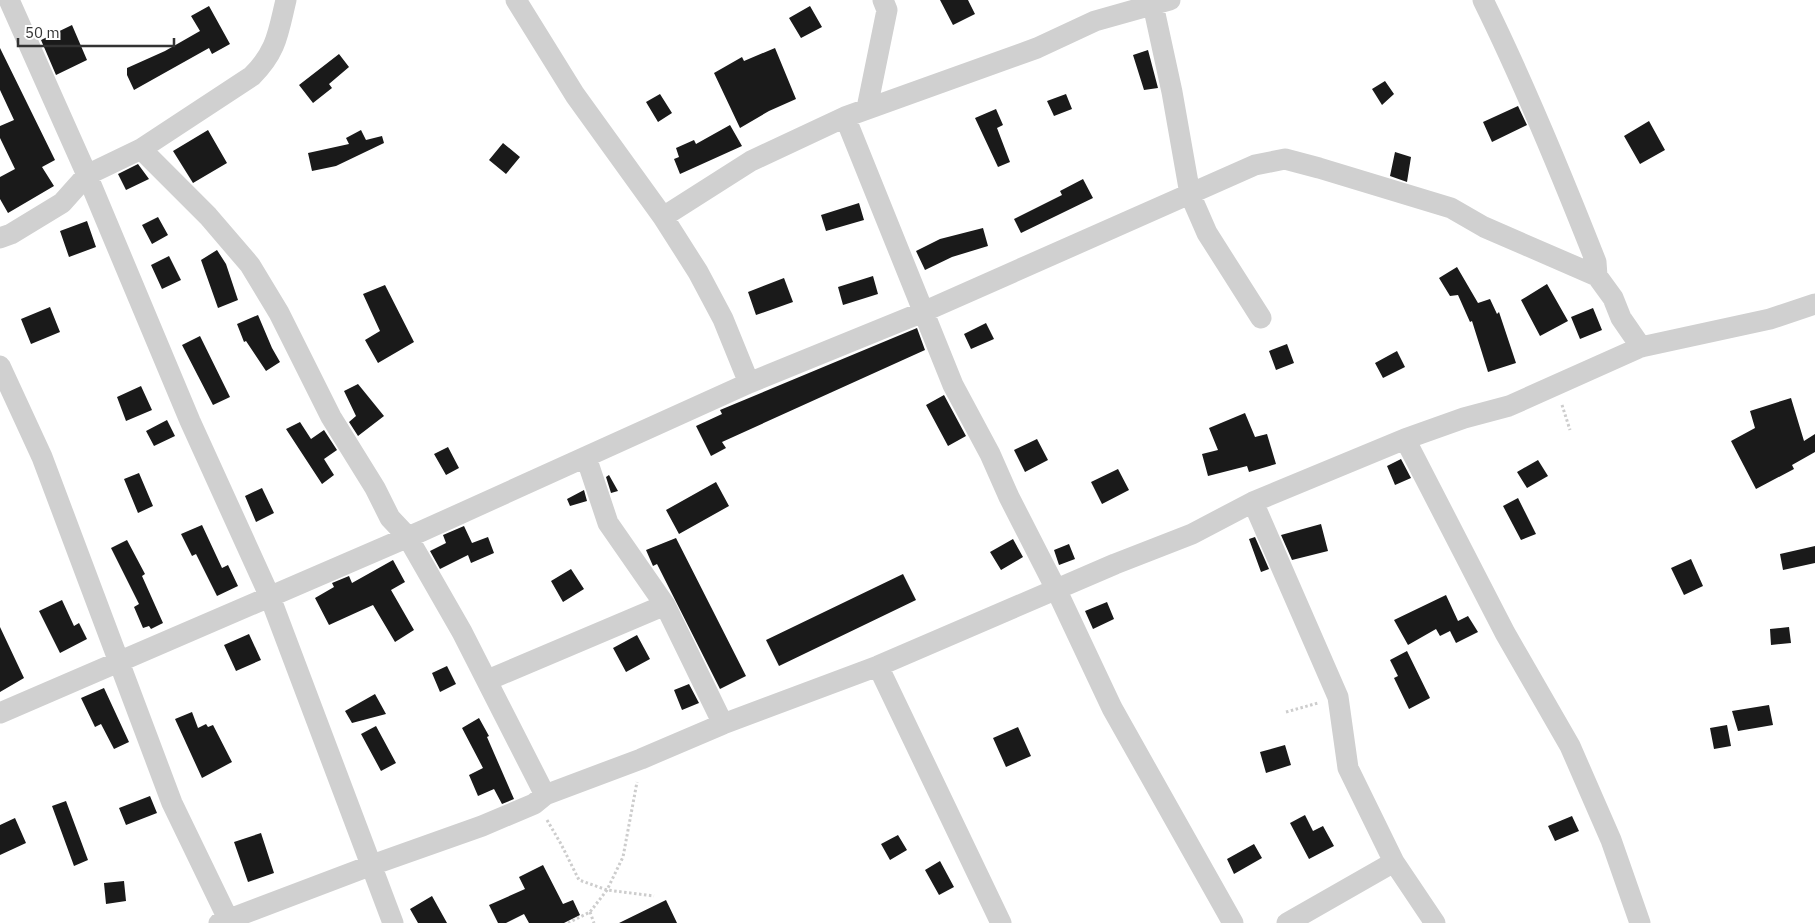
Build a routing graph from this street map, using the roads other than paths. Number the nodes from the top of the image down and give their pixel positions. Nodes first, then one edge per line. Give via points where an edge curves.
1 (10, 0) edge
2 (286, 0) edge
3 (516, 0) edge
4 (883, 0) edge
5 (1483, 0) edge
6 (1158, 1) edge
7 (867, 108) junction
8 (845, 117) junction
9 (141, 149) junction
10 (86, 175) junction
11 (1190, 194) junction
12 (663, 217) junction
13 (0, 238) edge
14 (1597, 276) junction
15 (1815, 304) edge
16 (923, 312) junction
17 (1261, 318) dead end
18 (1641, 347) junction
19 (0, 366) edge
20 (749, 383) junction
21 (1405, 439) junction
22 (586, 457) junction
23 (1253, 502) junction
24 (407, 536) junction
25 (1056, 589) junction
26 (270, 597) junction
27 (665, 605) junction
28 (119, 662) junction
29 (878, 666) junction
30 (488, 680) junction
31 (0, 713) edge
32 (723, 724) junction
33 (539, 800) junction
34 (1394, 862) junction
35 (372, 865) junction
36 (1632, 903) junction
37 (226, 922) edge
38 (393, 923) edge
39 (1001, 923) edge
40 (1233, 923) edge
41 (1287, 923) edge
42 (1435, 923) edge
43 (1622, 923) edge
44 (1640, 923) edge

1 - 10 street
2 - 9 street via 268,61 252,76
3 - 12 street via 576,96
4 - 7 street via 887,10
5 - 14 street via 1556,163 1596,262
6 - 7 street via 1095,21 1037,48
6 - 11 street
7 - 8 street
8 - 12 street via 751,161
8 - 16 street
9 - 10 street
9 - 24 street via 208,216 250,265 279,313 331,417 390,518
10 - 13 street via 62,202
10 - 26 street via 190,421
11 - 14 street via 1255,165 1285,159 1451,208 1484,227
11 - 16 street
11 - 17 street via 1208,233
12 - 20 street via 723,319
14 - 18 street
15 - 18 street via 1770,319
16 - 20 street
16 - 25 street via 953,385
18 - 21 street via 1510,406
19 - 28 street via 42,457
20 - 22 street
21 - 23 street
21 - 36 street via 1500,624 1570,746 1611,840
22 - 24 street
22 - 27 street via 608,524
23 - 25 street via 1192,534
23 - 34 street via 1338,697 1348,768
24 - 26 street
24 - 30 street
25 - 29 street
25 - 40 street via 1112,708
26 - 28 street
26 - 35 street
27 - 30 street
27 - 32 street
28 - 31 street
28 - 37 street via 172,803
29 - 32 street
29 - 39 street
30 - 33 street
32 - 33 street
33 - 35 street via 473,829
34 - 41 street
34 - 42 street
35 - 37 street
35 - 38 street
36 - 43 street
36 - 44 street

